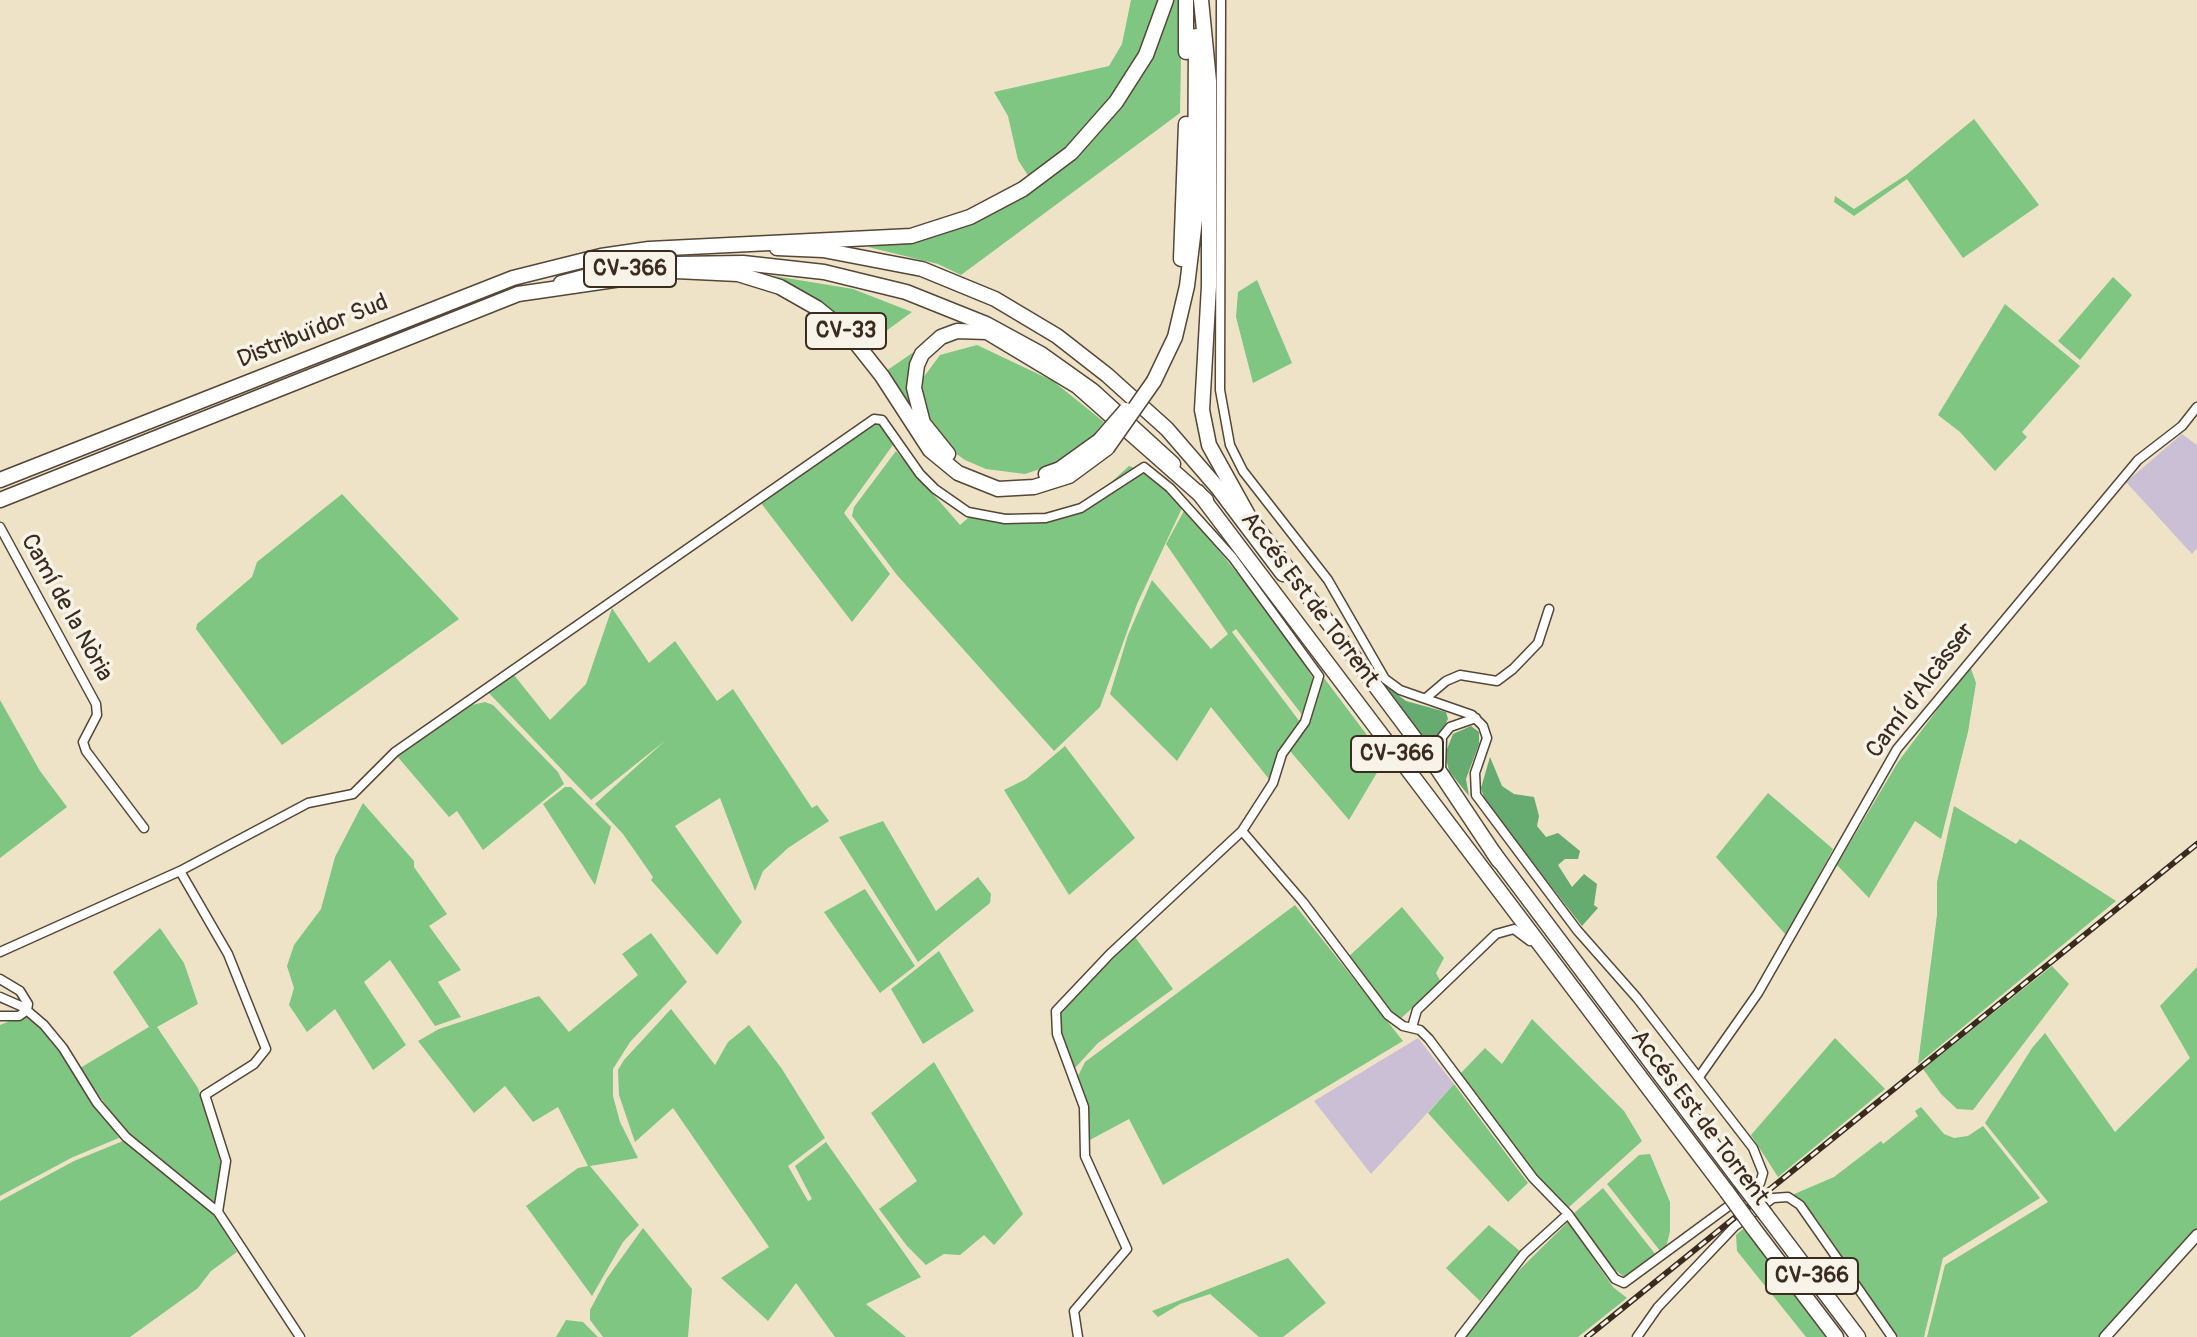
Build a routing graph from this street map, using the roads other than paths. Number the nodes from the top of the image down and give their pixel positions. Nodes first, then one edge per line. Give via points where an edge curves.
1 (1166, 0) edge
2 (1186, 0) edge
3 (1199, 0) edge
4 (1221, 0) edge
5 (649, 249) junction
6 (518, 294) junction
7 (1151, 378) junction
8 (2197, 407) edge
9 (1103, 445) junction
10 (0, 480) edge
11 (0, 500) edge
12 (1206, 500) junction
13 (0, 527) edge
14 (1549, 609) dead end
15 (1426, 698) junction
16 (1446, 703) junction
17 (1476, 718) junction
18 (1450, 727) junction
19 (1443, 778) junction
20 (144, 828) dead end
21 (1242, 831) junction
22 (1499, 861) junction
23 (180, 871) junction
24 (0, 952) edge
25 (0, 979) edge
26 (0, 997) edge
27 (1589, 1008) junction
28 (27, 1010) junction
29 (0, 1016) edge
30 (1412, 1027) junction
31 (1699, 1077) junction
32 (218, 1212) junction
33 (1568, 1214) junction
34 (2197, 1235) edge
35 (300, 1337) edge
36 (1078, 1337) edge
37 (1460, 1337) edge
38 (1637, 1337) edge
39 (1836, 1337) edge
40 (1858, 1337) edge
41 (1892, 1337) edge
42 (2105, 1337) edge

1 - 5 main road via 1146,55 1116,102 1071,153 1023,189 970,217 911,236
2 - 7 main road via 1181,262
3 - 7 main road, CV-33 via 1187,286 1175,337
3 - 19 main road via 1209,81 1209,286 1202,385 1209,445 1249,517
4 - 15 street via 1224,425 1243,471 1328,580 1385,679
5 - 10 main road, Distribuïdor Sud via 513,278
5 - 22 main road, Accés Est de Torrent / CV-366 via 823,250 922,269 995,299 1057,336 1167,429 1218,488
6 - 9 main road, CV-33 via 676,271 738,274 780,287 848,333 930,450 958,473 998,489 1034,487 1069,476
6 - 11 main road, Distribuïdor Sud / CV-33
6 - 12 main road, Accés Est de Torrent / CV-366 via 603,272 743,263 824,272 906,292 986,324 1041,354 1153,442
7 - 9 main road, CV-33, bridge
8 - 31 street, Camí d'Alcàsser via 2182,426 2138,460 1897,749 1758,993
9 - 12 main road via 1032,479 1003,480 962,465 923,423 914,388 917,365 941,337 957,331 987,332 1077,386
12 - 27 main road, Accés Est de Torrent / CV-366
13 - 20 street, Camí de la Nòria via 96,704 97,715 83,742 86,751
14 - 15 street via 1538,643 1497,681 1460,675
15 - 16 street
16 - 17 street
16 - 18 street via 1452,713
17 - 18 street
17 - 31 street via 1487,738 1473,784 1483,808
18 - 19 street via 1440,747
19 - 22 main road
21 - 23 street via 1305,722 1319,676 1233,558 1144,467 1081,508 1046,518 1005,519 968,512 920,474 882,420 874,419 395,752 353,794 308,803
21 - 30 street via 1388,1015 1395,1023
21 - 36 street via 1056,1011 1057,1034 1084,1107 1085,1156 1127,1249 1074,1311
22 - 40 main road, Accés Est de Torrent / CV-366, bridge
23 - 24 street
23 - 32 street via 228,954 266,1049 254,1064 205,1095 226,1161
25 - 28 street via 20,991
26 - 28 street
27 - 30 street via 1529,939 1514,929 1501,930 1417,1010
27 - 39 main road, Accés Est de Torrent / CV-366, bridge
28 - 29 street via 19,1016
28 - 32 street via 63,1048 97,1103 126,1137
30 - 33 street via 1429,1039 1533,1178
31 - 33 street via 1753,1148 1763,1173 1760,1183 1624,1283 1607,1270
32 - 35 street
33 - 37 street via 1524,1254
34 - 42 street
38 - 41 street via 1704,1255 1773,1198 1788,1197 1800,1205

